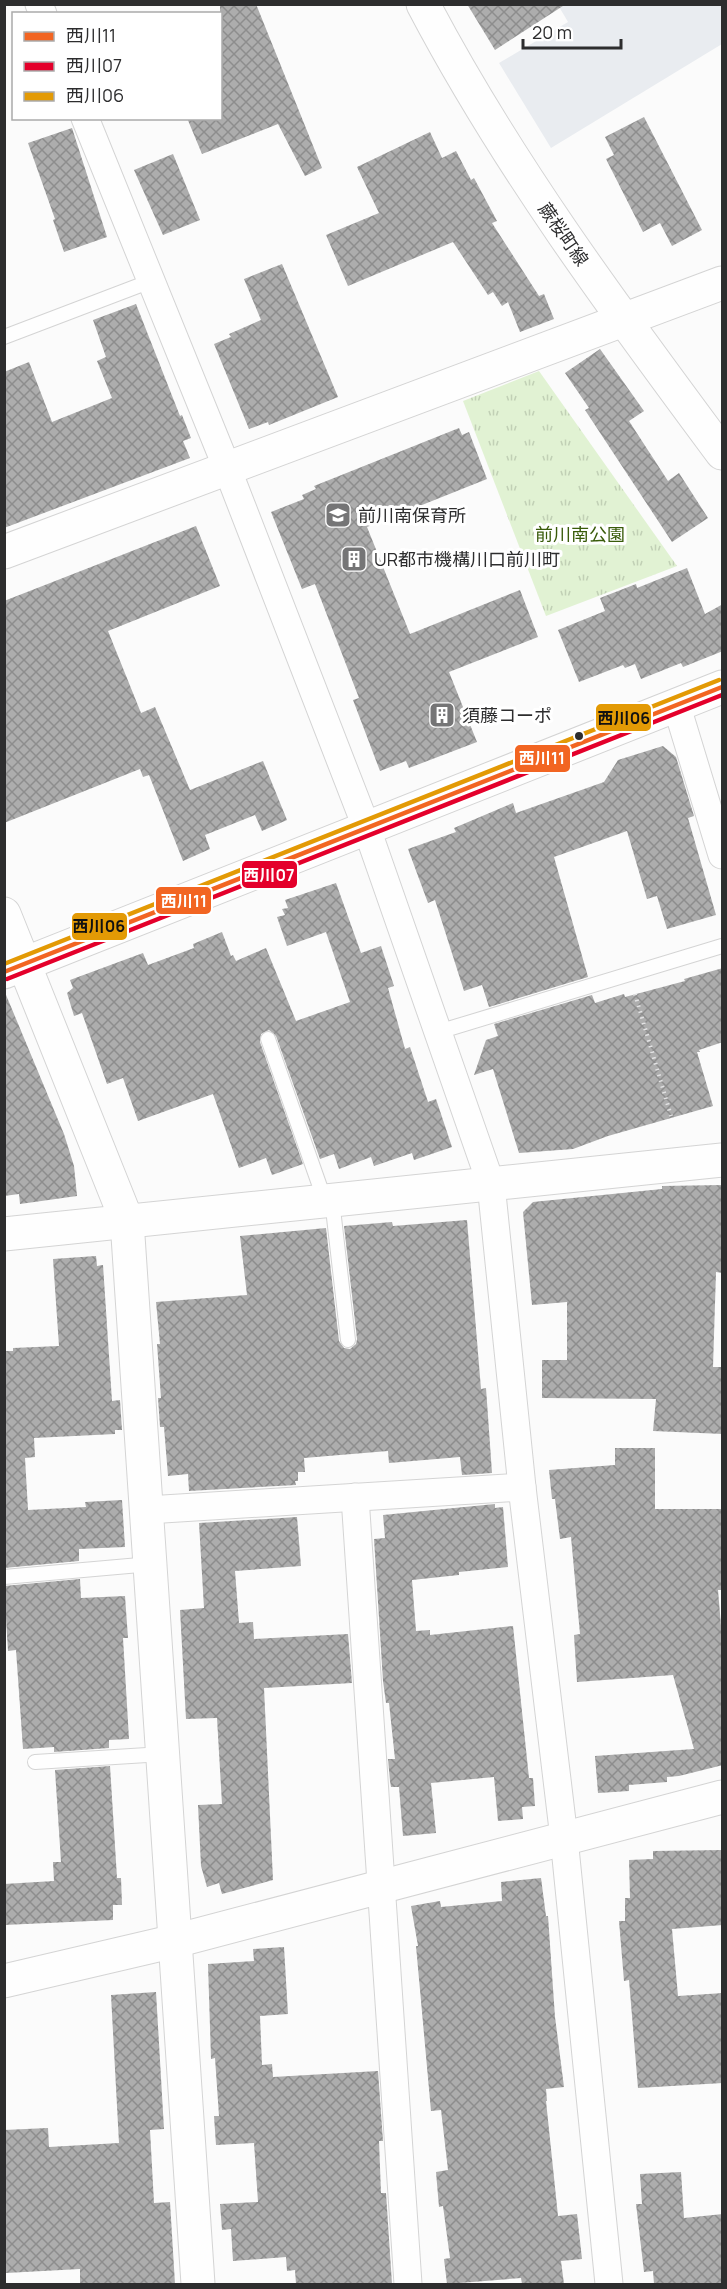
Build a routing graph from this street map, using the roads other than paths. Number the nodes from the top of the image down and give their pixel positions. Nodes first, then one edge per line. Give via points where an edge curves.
1 (423, 4) edge
2 (86, 120) edge
3 (151, 280) junction
4 (723, 283) edge
5 (623, 319) junction
6 (4, 337) edge
7 (723, 453) edge
8 (227, 468) junction
9 (4, 552) edge
10 (723, 687) edge
11 (677, 706) junction
12 (367, 829) junction
13 (723, 855) edge
14 (4, 914) edge
15 (723, 946) edge
16 (14, 968) edge
17 (438, 1032) junction
18 (268, 1039) dead end
19 (723, 1160) edge
20 (491, 1184) junction
21 (329, 1201) junction
22 (127, 1221) junction
23 (4, 1234) edge
24 (348, 1340) dead end
25 (522, 1487) junction
26 (356, 1497) junction
27 (147, 1510) junction
28 (151, 1564) junction
29 (4, 1577) edge
30 (163, 1755) junction
31 (35, 1762) dead end
32 (723, 1797) edge
33 (564, 1838) junction
34 (382, 1886) junction
35 (176, 1941) junction
36 (4, 1981) edge
37 (198, 2284) edge
38 (408, 2284) edge
39 (609, 2284) edge

1 - 5 street, 蕨桜町線 via 518,167
2 - 3 street
3 - 6 lane
3 - 8 street
4 - 5 street
5 - 7 street, 蕨桜町線
5 - 8 street
8 - 9 street
8 - 12 street
10 - 11 street
11 - 12 street
11 - 13 street
12 - 16 street
12 - 17 street
14 - 16 street
15 - 17 lane
16 - 22 street
17 - 20 street
18 - 21 lane
19 - 20 street
20 - 21 street
20 - 25 street
21 - 22 street
21 - 24 lane
22 - 23 street
22 - 27 street
25 - 26 street
25 - 33 street
26 - 27 street
26 - 34 street
27 - 28 street
28 - 29 lane
28 - 30 street
30 - 31 lane
30 - 35 street
32 - 33 street
33 - 34 street
33 - 39 street
34 - 35 street
34 - 38 street
35 - 36 street
35 - 37 street

